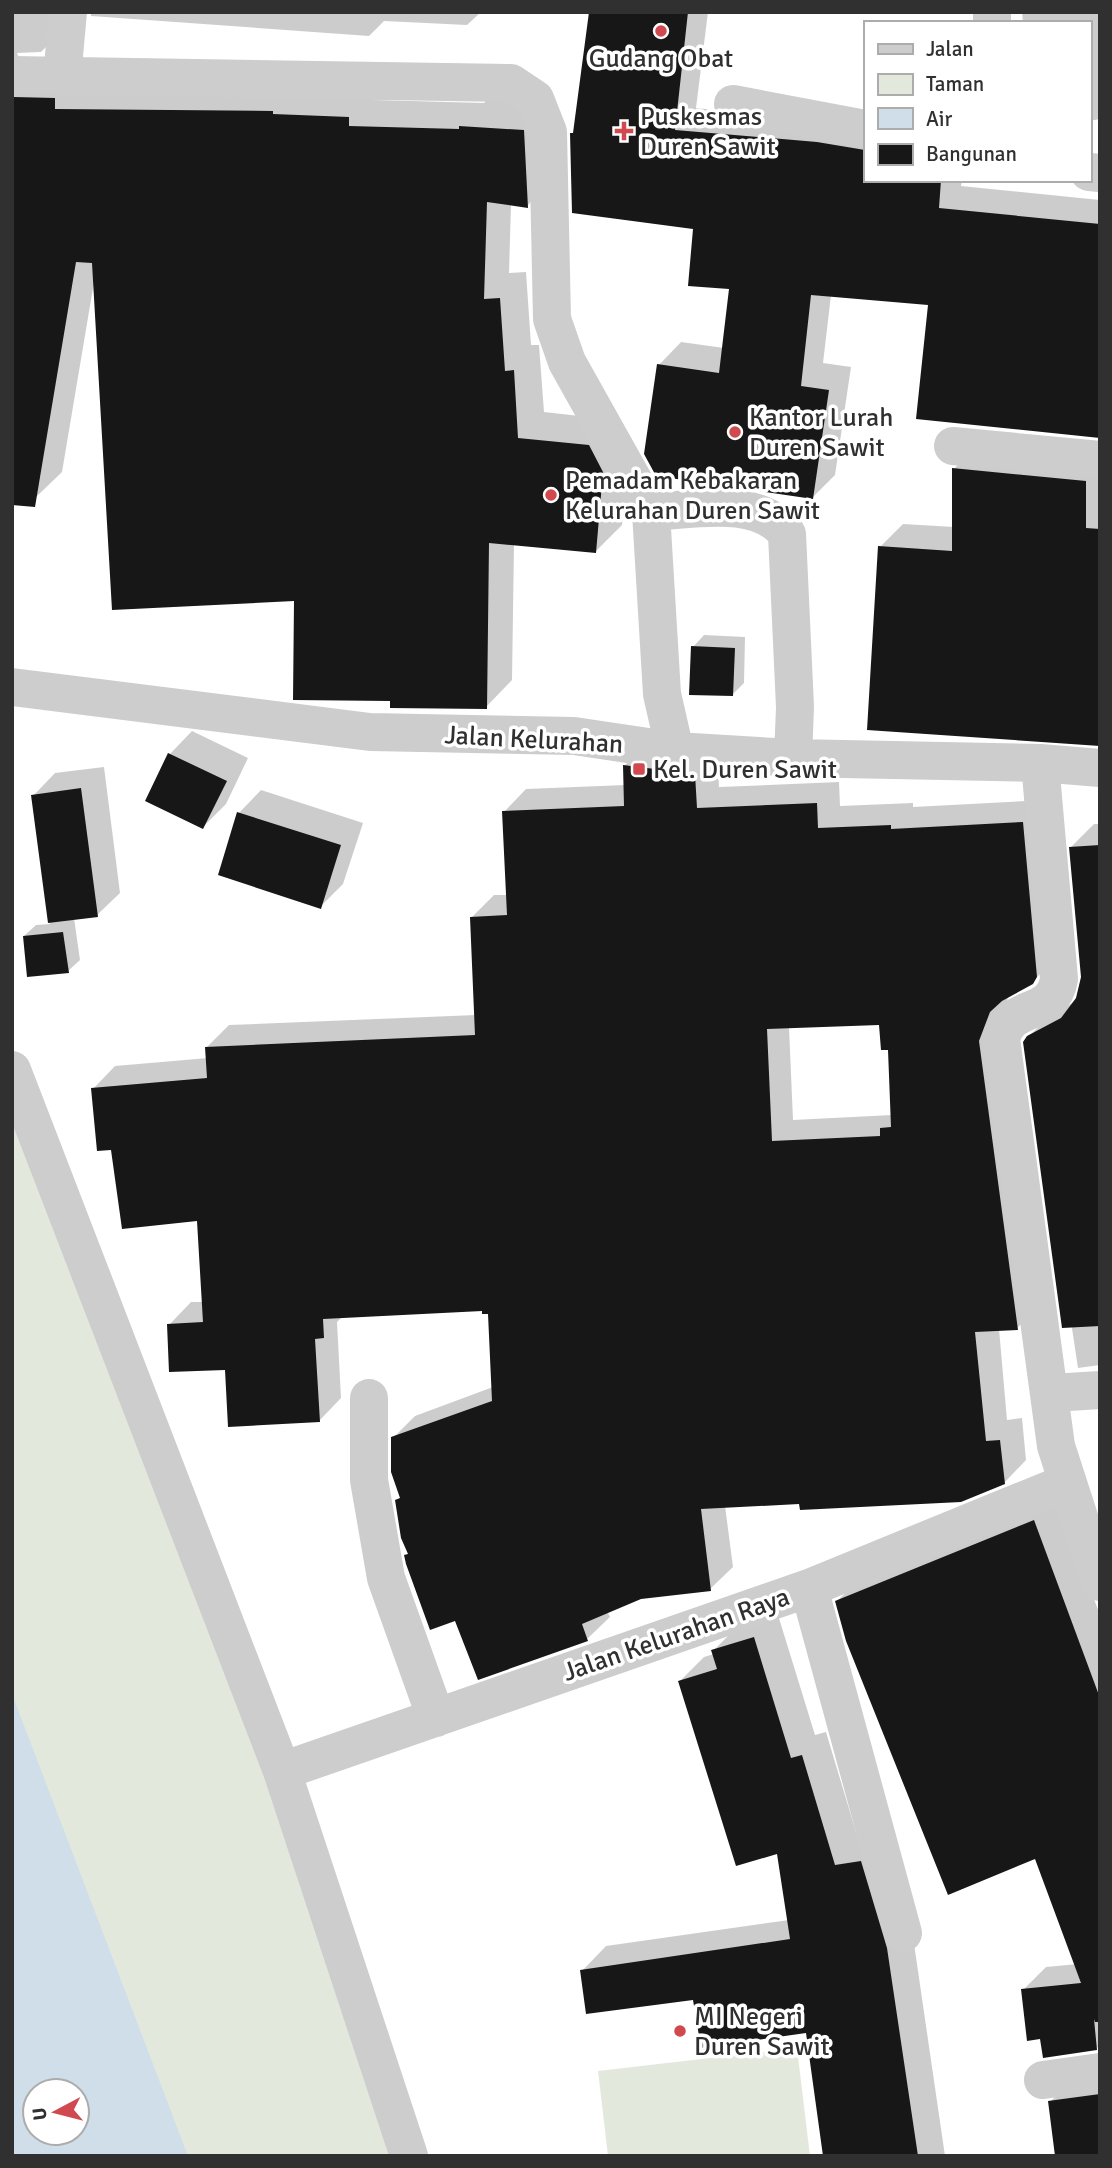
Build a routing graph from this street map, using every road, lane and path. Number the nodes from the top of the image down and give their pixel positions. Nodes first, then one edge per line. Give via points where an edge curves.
1 (68, 12) edge
2 (12, 75) edge
3 (62, 77) junction
4 (733, 104) dead end
5 (864, 129) edge
6 (953, 446) dead end
7 (1100, 460) edge
8 (651, 512) junction
9 (12, 687) edge
10 (676, 751) junction
11 (793, 758) junction
12 (1040, 763) junction
13 (1100, 768) edge
14 (12, 1070) edge
15 (1100, 1390) edge
16 (1052, 1393) junction
17 (369, 1398) dead end
18 (1066, 1483) junction
19 (1100, 1582) edge
20 (809, 1588) junction
21 (436, 1718) junction
22 (282, 1772) junction
23 (903, 1933) dead end
24 (1100, 2072) edge
25 (1043, 2080) dead end
26 (409, 2156) edge

1 - 3 street
2 - 3 street
3 - 8 street via 511,83 535,99 548,132 552,319 567,362
4 - 5 street
6 - 7 street
8 - 10 street via 662,694
8 - 11 street via 739,509 770,517 787,534
9 - 10 street, Jalan Kelurahan via 370,732 574,737
10 - 11 street, Jalan Kelurahan
11 - 12 street, Jalan Kelurahan
12 - 13 street, Jalan Kelurahan
12 - 16 street via 1059,979 1049,1002 1012,1018 1001,1039
14 - 22 street
15 - 16 street
16 - 18 street via 1056,1446
17 - 21 street via 369,1480 386,1578
18 - 19 street
18 - 20 street, Jalan Kelurahan Raya
20 - 21 street, Jalan Kelurahan Raya
20 - 23 street
21 - 22 street, Jalan Kelurahan Raya
22 - 26 street
24 - 25 street

